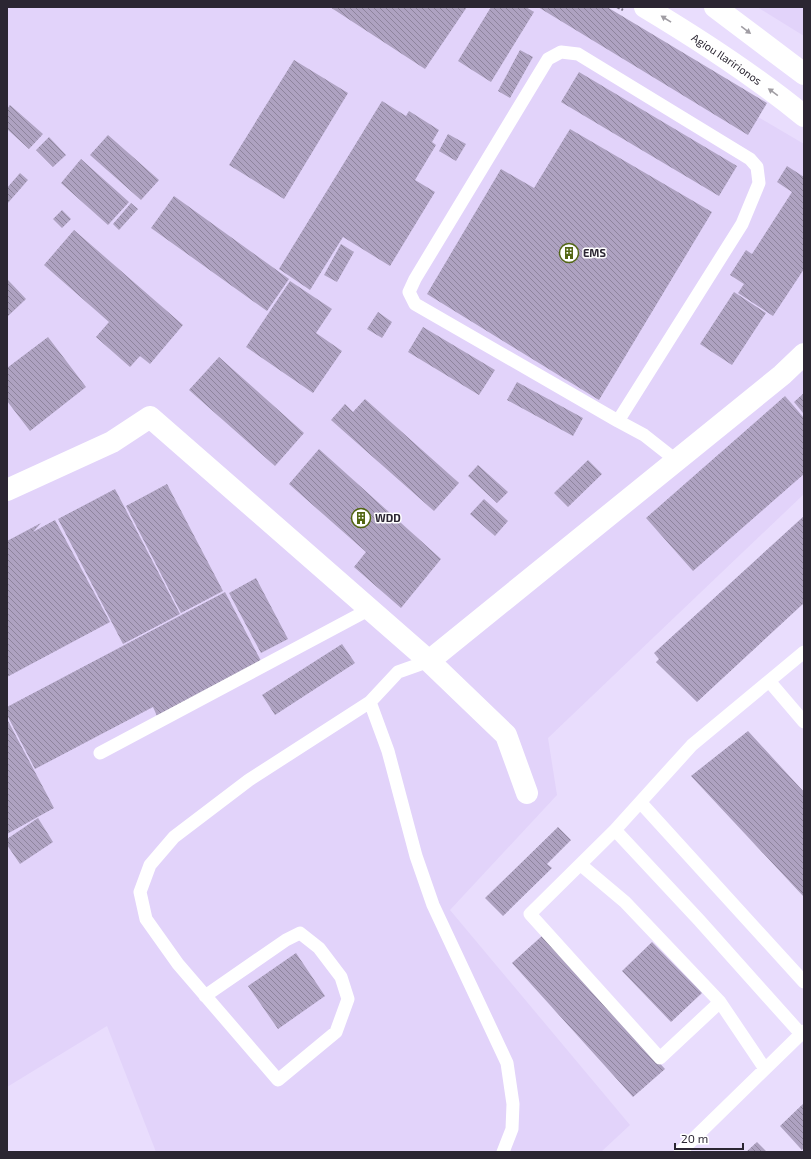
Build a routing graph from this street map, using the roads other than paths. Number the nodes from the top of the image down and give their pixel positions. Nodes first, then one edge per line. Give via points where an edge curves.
1 (645, 7) edge
2 (715, 7) edge
3 (804, 74) edge
4 (804, 116) edge
5 (804, 354) edge
6 (618, 421) junction
7 (677, 460) junction
8 (7, 490) edge
9 (370, 609) junction
10 (804, 652) edge
11 (429, 661) junction
12 (769, 682) junction
13 (370, 702) junction
14 (804, 722) edge
15 (100, 752) dead end
16 (527, 793) dead end
17 (641, 803) junction
18 (615, 830) junction
19 (581, 864) junction
20 (804, 982) edge
21 (205, 996) junction
22 (720, 1002) junction
23 (802, 1033) edge
24 (765, 1069) junction
25 (504, 1152) edge
26 (680, 1152) edge

4 -> 1 street, Agiou Ilaririonos via 735,64
2 -> 3 street
5 - 7 street via 782,375
6 - 6 lane via 415,304 410,292 415,278 548,59 561,52 578,54 750,159 757,167 759,183 742,224
6 - 7 lane via 644,434
7 - 11 street
8 - 9 street via 112,442 150,417
9 - 11 street
9 - 15 lane
10 - 12 lane
11 - 13 lane via 398,672
11 - 16 street via 506,735
12 - 14 lane
12 - 17 lane via 692,745
13 - 21 lane via 249,780 174,837 150,865 140,892 146,919
13 - 25 lane via 388,750 416,856 433,906 507,1063 513,1104 512,1129
17 - 18 lane
17 - 20 lane
18 - 19 lane
18 - 23 lane
19 - 22 lane via 625,902
19 - 22 lane via 530,914 660,1058
21 - 21 lane via 278,1080 336,1032 348,999 341,977 319,948 300,933
22 - 24 lane
23 - 24 lane
24 - 26 lane

